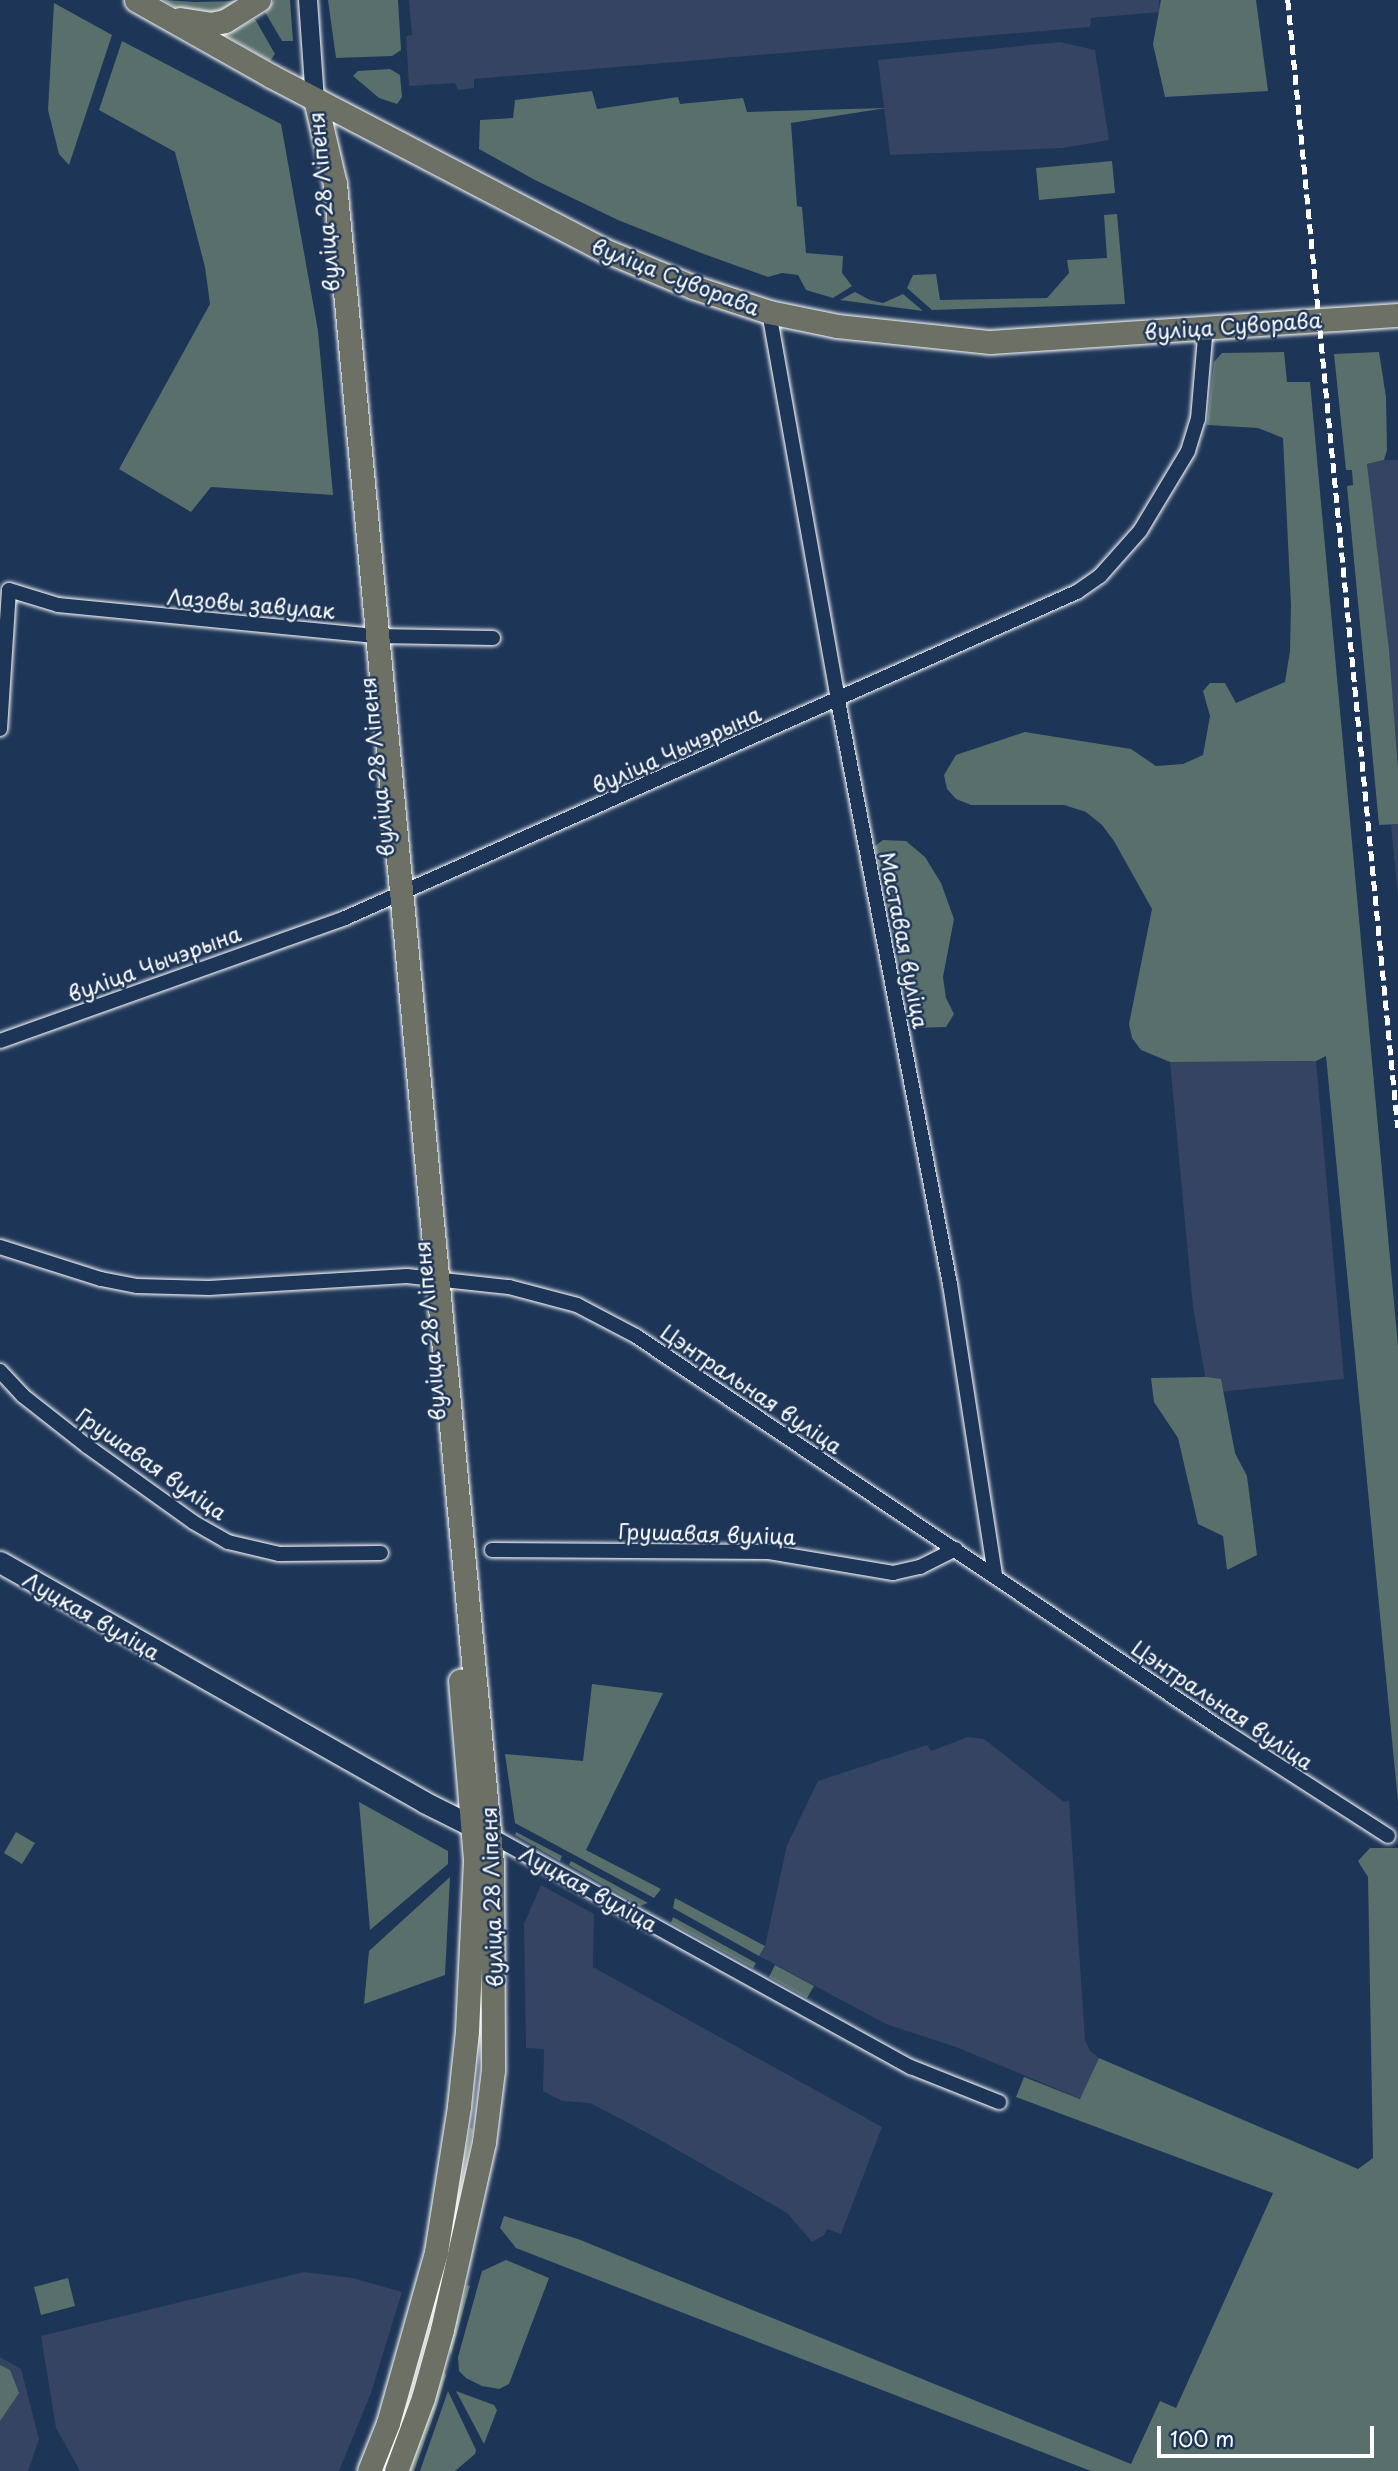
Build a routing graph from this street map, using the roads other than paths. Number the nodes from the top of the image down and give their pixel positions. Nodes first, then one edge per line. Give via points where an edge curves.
1 (259, 0) edge
2 (308, 0) edge
3 (144, 4) edge
4 (315, 99) junction
5 (769, 312) junction
6 (1398, 315) edge
7 (1206, 326) junction
8 (370, 636) junction
9 (493, 638) dead end
10 (838, 701) junction
11 (0, 729) edge
12 (396, 896) junction
13 (0, 1041) edge
14 (0, 1247) edge
15 (430, 1277) junction
16 (0, 1371) edge
17 (956, 1549) junction
18 (492, 1550) dead end
19 (381, 1553) dead end
20 (0, 1562) edge
21 (995, 1576) junction
22 (481, 1830) junction
23 (1388, 1836) dead end
24 (999, 2102) dead end
25 (459, 2106) junction
26 (488, 2112) junction
27 (369, 2471) edge
28 (396, 2471) edge

1 - 3 main road via 239,15 211,24
2 - 4 street
3 - 4 main road, вуліца Суворава
4 - 5 main road, вуліца Суворава via 604,250 693,288
4 - 8 main road, вуліца 28 Ліпеня via 335,184
5 - 7 main road, вуліца Суворава via 837,326 990,342
5 - 10 street, Маставая вуліца
6 - 7 main road, вуліца Суворава
7 - 10 street, вуліца Чычэрына via 1198,419 1188,451 1140,531 1100,576 1077,592
8 - 9 street, Лазовы завулак
8 - 11 street, Лазовы завулак via 58,606 9,590
8 - 12 main road, вуліца 28 Ліпеня
10 - 12 street, вуліца Чычэрына
10 - 21 street, Маставая вуліца via 950,1284
12 - 13 street, вуліца Чычэрына
12 - 15 main road, вуліца 28 Ліпеня
14 - 15 street, Цэнтральная вуліца via 101,1279 174,1289 370,1276
15 - 17 street, Цэнтральная вуліца via 533,1292 597,1313
15 - 22 main road, вуліца 28 Ліпеня
16 - 19 street, Грушавая вуліца via 22,1395 87,1446 228,1542 279,1554
17 - 18 street, Грушавая вуліца via 920,1567 893,1573 769,1552
17 - 21 street, Цэнтральная вуліца
20 - 22 main road, Луцкая вуліца
21 - 23 street, Цэнтральная вуліца
22 - 24 street, Луцкая вуліца via 911,2067
22 - 25 main road, вуліца 28 Ліпеня via 475,1859
22 - 26 main road, вуліца 28 Ліпеня via 494,1991 494,2070
25 - 26 main road
25 - 27 main road, вуліца 28 Ліпеня via 436,2252 388,2423
26 - 28 main road, вуліца 28 Ліпеня via 445,2319

